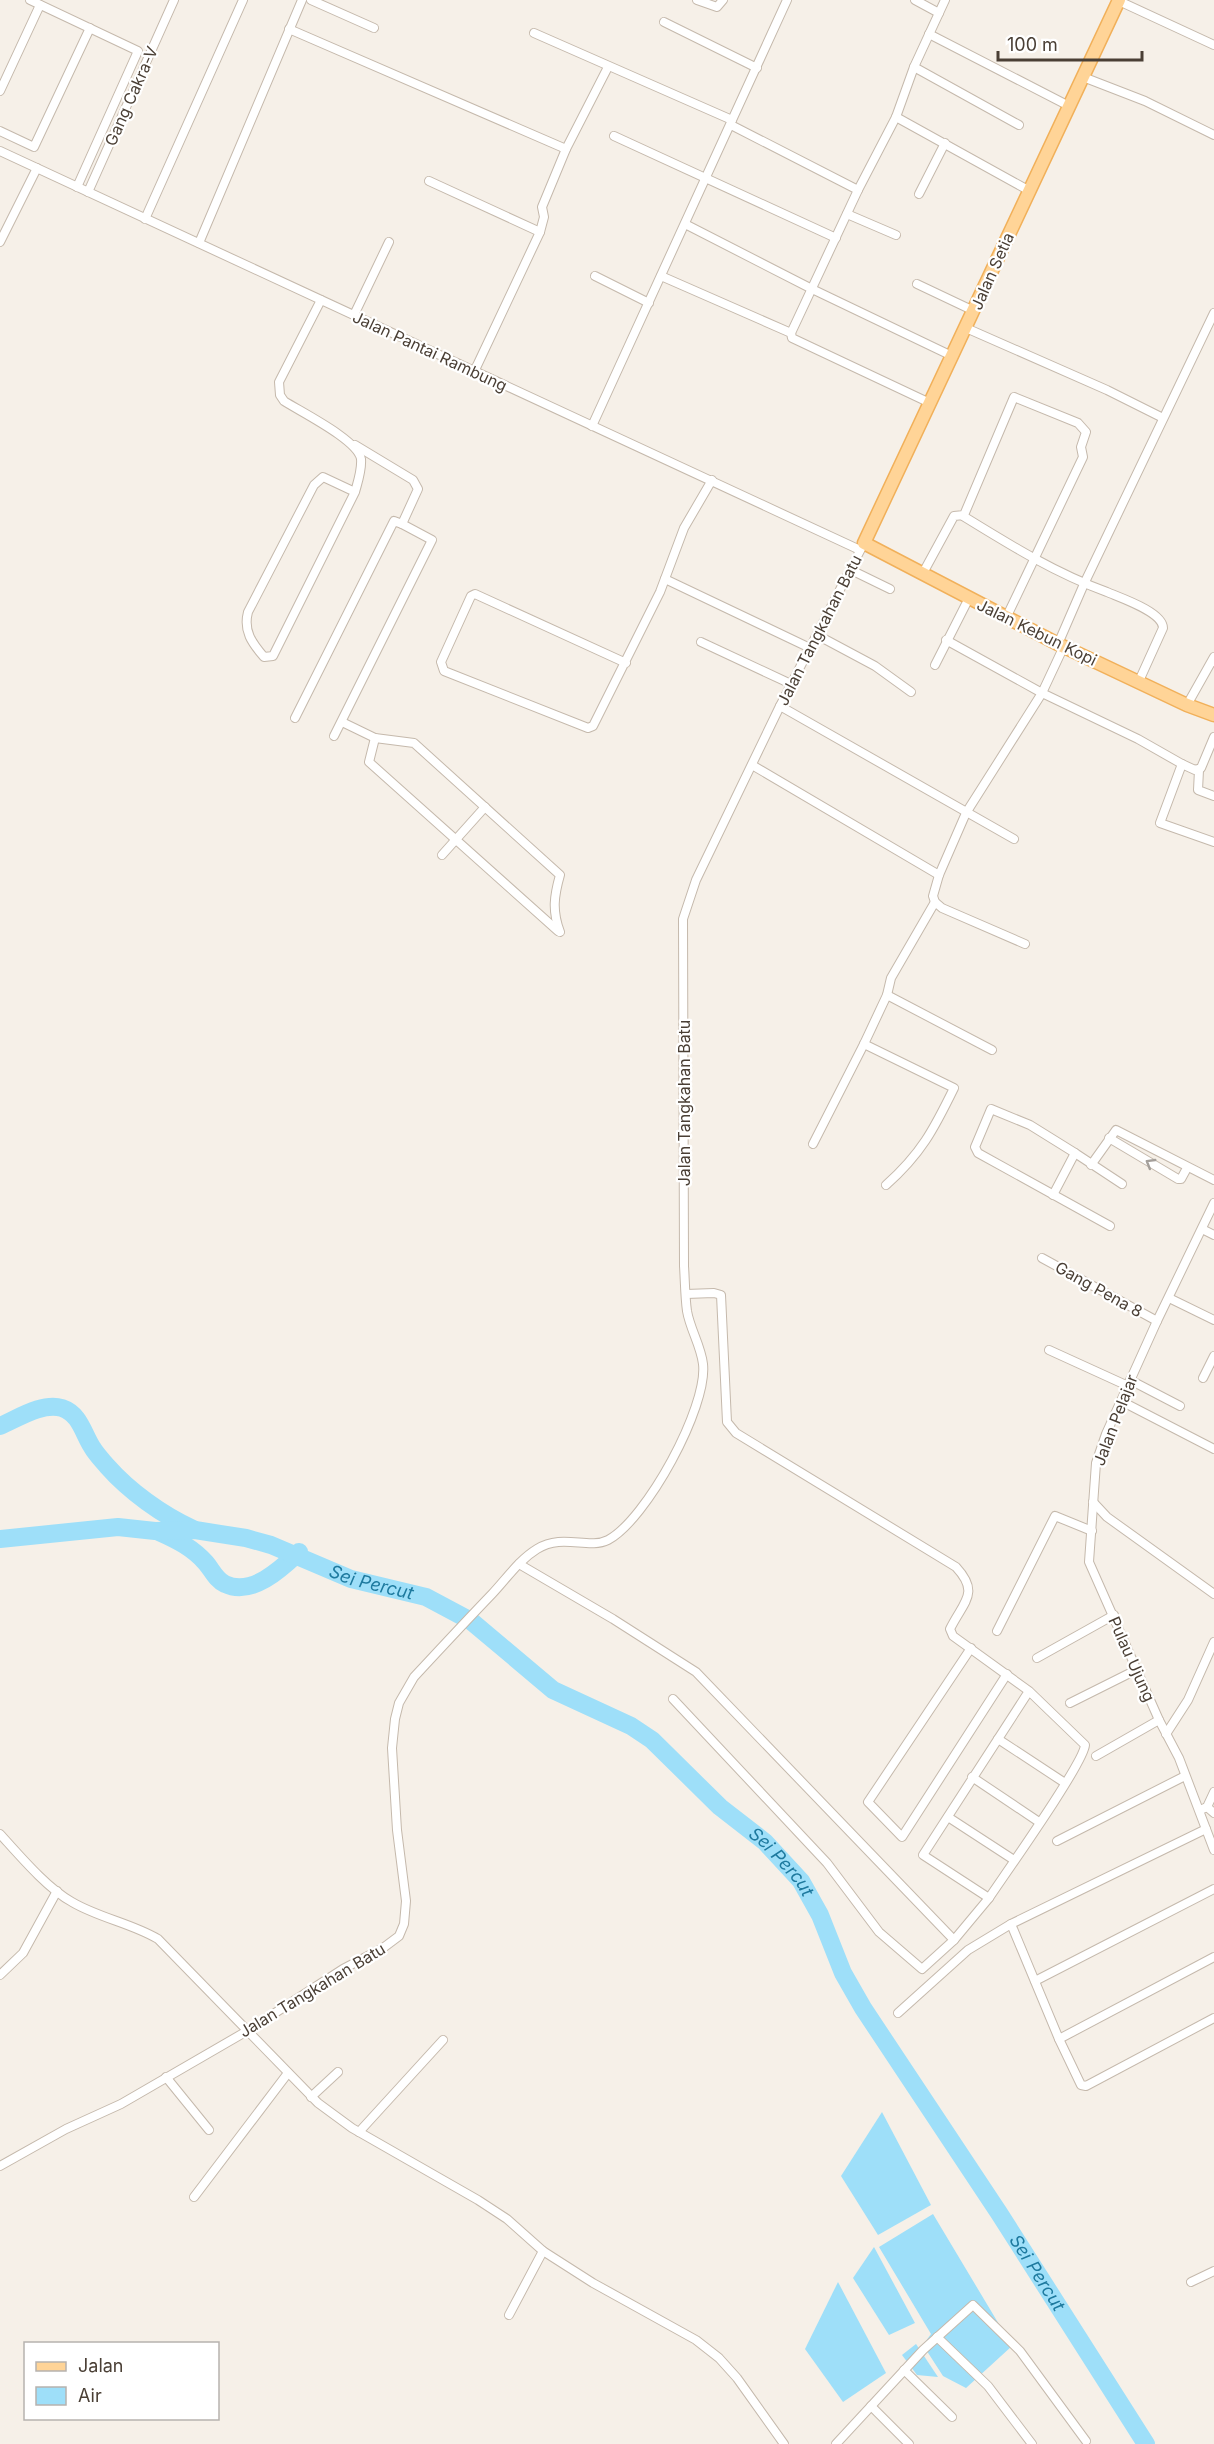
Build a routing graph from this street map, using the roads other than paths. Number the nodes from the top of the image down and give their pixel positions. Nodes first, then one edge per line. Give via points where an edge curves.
1 (30, 0) edge
2 (174, 0) edge
3 (243, 0) edge
4 (302, 0) edge
5 (311, 0) edge
6 (697, 0) edge
7 (723, 0) edge
8 (787, 0) edge
9 (915, 0) edge
10 (945, 0) edge
11 (1119, 0) edge
12 (40, 5) junction
13 (939, 13) junction
14 (664, 22) dead end
15 (90, 28) junction
16 (374, 28) dead end
17 (289, 29) junction
18 (534, 33) dead end
19 (929, 34) junction
20 (1214, 45) edge
21 (608, 67) junction
22 (914, 67) junction
23 (757, 68) junction
24 (1083, 77) junction
25 (0, 91) edge
26 (1069, 106) junction
27 (896, 117) junction
28 (732, 123) junction
29 (1019, 125) dead end
30 (0, 131) edge
31 (1214, 135) edge
32 (614, 136) dead end
33 (945, 143) junction
34 (566, 149) junction
35 (0, 151) edge
36 (37, 168) junction
37 (706, 178) junction
38 (429, 181) dead end
39 (77, 187) junction
40 (858, 190) junction
41 (1028, 190) junction
42 (88, 192) junction
43 (919, 194) dead end
44 (847, 214) junction
45 (145, 219) junction
46 (685, 224) junction
47 (540, 232) junction
48 (896, 235) dead end
49 (836, 238) junction
50 (0, 242) edge
51 (388, 242) dead end
52 (199, 243) junction
53 (595, 276) dead end
54 (661, 276) junction
55 (917, 284) dead end
56 (812, 289) junction
57 (321, 300) junction
58 (648, 303) junction
59 (974, 311) junction
60 (1214, 313) edge
61 (354, 315) junction
62 (966, 328) junction
63 (791, 333) junction
64 (952, 356) junction
65 (474, 372) junction
66 (930, 403) junction
67 (1163, 418) junction
68 (592, 426) junction
69 (354, 445) junction
70 (712, 480) junction
71 (355, 492) junction
72 (963, 516) junction
73 (402, 524) junction
74 (862, 546) junction
75 (1035, 560) junction
76 (851, 570) junction
77 (923, 573) junction
78 (665, 579) junction
79 (1084, 584) junction
80 (890, 589) dead end
81 (969, 598) junction
82 (1007, 616) junction
83 (817, 635) junction
84 (946, 640) junction
85 (701, 642) dead end
86 (1061, 645) junction
87 (810, 648) junction
88 (1214, 657) edge
89 (626, 663) junction
90 (935, 665) dead end
91 (1139, 681) junction
92 (791, 684) junction
93 (911, 692) dead end
94 (1042, 693) junction
95 (1187, 705) junction
96 (780, 706) junction
97 (1214, 715) edge
98 (295, 718) dead end
99 (342, 722) junction
100 (334, 736) dead end
101 (1214, 737) edge
102 (375, 738) junction
103 (1182, 764) junction
104 (752, 765) junction
105 (1199, 770) junction
106 (1214, 796) edge
107 (485, 807) junction
108 (966, 813) junction
109 (1014, 839) dead end
110 (456, 840) junction
111 (1214, 842) edge
112 (442, 855) dead end
113 (939, 875) junction
114 (935, 902) junction
115 (1025, 944) dead end
116 (887, 995) junction
117 (864, 1044) junction
118 (992, 1050) dead end
119 (1109, 1138) junction
120 (813, 1144) dead end
121 (1075, 1153) junction
122 (1091, 1165) junction
123 (1187, 1168) junction
124 (1214, 1180) edge
125 (1122, 1184) dead end
126 (886, 1185) dead end
127 (1053, 1195) junction
128 (1214, 1203) edge
129 (1110, 1226) dead end
130 (1202, 1229) junction
131 (1214, 1235) edge
132 (1042, 1258) dead end
133 (686, 1294) junction
134 (1169, 1298) junction
135 (1214, 1320) edge
136 (1157, 1321) junction
137 (1049, 1350) dead end
138 (1214, 1356) edge
139 (1203, 1378) dead end
140 (1129, 1383) junction
141 (1121, 1401) junction
142 (1180, 1406) dead end
143 (1214, 1449) edge
144 (1093, 1502) junction
145 (1092, 1531) junction
146 (519, 1563) junction
147 (1214, 1594) edge
148 (1114, 1615) junction
149 (997, 1631) dead end
150 (1214, 1642) edge
151 (971, 1648) junction
152 (1037, 1658) dead end
153 (1138, 1669) junction
154 (1008, 1674) junction
155 (1029, 1691) junction
156 (673, 1699) dead end
157 (1070, 1703) dead end
158 (1159, 1720) junction
159 (1166, 1734) junction
160 (998, 1739) junction
161 (1096, 1756) dead end
162 (1185, 1776) junction
163 (972, 1777) junction
164 (1065, 1783) junction
165 (1214, 1792) edge
166 (1203, 1808) junction
167 (1214, 1813) edge
168 (948, 1817) junction
169 (1039, 1822) junction
170 (1206, 1829) junction
171 (0, 1836) edge
172 (1057, 1841) dead end
173 (1214, 1850) edge
174 (1014, 1860) junction
175 (1214, 1888) edge
176 (57, 1891) junction
177 (989, 1898) junction
178 (1011, 1924) junction
179 (954, 1940) junction
180 (1214, 1957) edge
181 (0, 1975) edge
182 (1035, 1981) junction
183 (898, 2013) dead end
184 (1214, 2018) edge
185 (247, 2031) junction
186 (1059, 2039) junction
187 (443, 2040) dead end
188 (338, 2072) dead end
189 (288, 2073) junction
190 (166, 2077) junction
191 (311, 2097) junction
192 (208, 2130) dead end
193 (359, 2132) junction
194 (0, 2166) edge
195 (194, 2197) dead end
196 (543, 2251) junction
197 (1214, 2271) edge
198 (1191, 2282) dead end
199 (509, 2315) dead end
200 (937, 2337) junction
201 (904, 2370) junction
202 (871, 2406) junction
203 (952, 2417) dead end
204 (1086, 2441) dead end
205 (784, 2444) edge
206 (836, 2444) edge
207 (909, 2444) edge
208 (1032, 2444) edge

1 - 12 street
2 - 42 street, Gang Cakra-V
3 - 45 street
4 - 17 street
5 - 16 street
6 - 7 street via 717,7
8 - 23 street
9 - 13 street
10 - 13 street
11 - 20 street
11 - 24 main road, Jalan Setia
12 - 15 street
12 - 25 street
13 - 19 street
14 - 23 street
15 - 30 street via 34,147
15 - 39 street via 138,51
17 - 34 street
17 - 52 street
18 - 21 street
19 - 22 street
19 - 26 street
21 - 28 street
21 - 34 street
22 - 27 street
22 - 29 street
23 - 28 street
24 - 26 main road, Jalan Setia
24 - 31 street via 1145,101
26 - 41 main road, Jalan Setia
27 - 33 street
27 - 40 street
28 - 37 street
28 - 40 street
32 - 37 street
33 - 41 street
33 - 43 street
34 - 47 street via 542,207
35 - 36 street, Jalan Pantai Rambung
36 - 39 street, Jalan Pantai Rambung
36 - 50 street
37 - 46 street
37 - 49 street
38 - 47 street
39 - 42 street, Jalan Pantai Rambung
40 - 44 street
41 - 59 main road, Jalan Setia
42 - 45 street, Jalan Pantai Rambung
44 - 48 street
44 - 49 street
45 - 52 street, Jalan Pantai Rambung
46 - 54 street
46 - 56 street
47 - 65 street
49 - 56 street
51 - 61 street
52 - 57 street, Jalan Pantai Rambung
53 - 58 street
54 - 58 street
54 - 63 street
55 - 59 street
56 - 63 street
56 - 64 street
57 - 61 street, Jalan Pantai Rambung
57 - 69 street via 279,382 280,394 284,401
58 - 68 street
59 - 62 main road, Jalan Setia
60 - 67 street
61 - 65 street, Jalan Pantai Rambung
62 - 64 main road, Jalan Setia
62 - 67 street
63 - 66 street via 792,338
64 - 66 main road, Jalan Setia
65 - 68 street, Jalan Pantai Rambung
66 - 74 main road, Jalan Setia
67 - 79 street
68 - 70 street, Jalan Pantai Rambung
69 - 71 street via 361,458
69 - 73 street via 417,484 416,496
70 - 74 street, Jalan Pantai Rambung
70 - 78 street via 684,528
71 - 71 street via 323,477 314,485 248,612 247,630 264,657 273,656
72 - 75 street
72 - 75 street via 1014,396 1082,426 1086,432 1081,447 1083,457
72 - 77 street via 954,516
73 - 98 street via 394,521
73 - 99 street via 432,540
74 - 76 street, Jalan Tangkahan Batu
74 - 77 main road, Jalan Kebun Kopi
75 - 79 street
75 - 82 street
76 - 80 street
76 - 83 street, Jalan Tangkahan Batu
77 - 81 main road, Jalan Kebun Kopi
78 - 87 street
78 - 89 street
79 - 86 street
79 - 91 street via 1139,606 1163,623
81 - 82 main road, Jalan Kebun Kopi
81 - 84 street
82 - 86 main road, Jalan Kebun Kopi
83 - 87 street, Jalan Tangkahan Batu
83 - 93 street via 875,666
84 - 90 street
84 - 94 street
85 - 92 street
86 - 91 main road, Jalan Kebun Kopi
86 - 94 street
87 - 92 street, Jalan Tangkahan Batu
88 - 95 street
89 - 89 street via 475,594 441,662 444,671 451,675 588,728 593,726
91 - 95 main road, Jalan Kebun Kopi
92 - 96 street, Jalan Tangkahan Batu
94 - 103 street
94 - 108 street
95 - 97 main road, Jalan Kebun Kopi
96 - 104 street, Jalan Tangkahan Batu
96 - 108 street
99 - 100 street
99 - 102 street
101 - 105 street
102 - 107 street via 414,743
102 - 110 street via 369,762
103 - 105 street
103 - 111 street via 1160,823
104 - 113 street
104 - 133 street, Jalan Tangkahan Batu via 696,880 683,919
105 - 106 street via 1198,790
107 - 110 street
107 - 110 street via 560,875 554,896 554,917 560,932
108 - 109 street
108 - 113 street
110 - 112 street
113 - 114 street
114 - 115 street
114 - 116 street via 891,978
116 - 117 street
116 - 118 street
117 - 120 street
117 - 126 street via 954,1089 920,1151
119 - 122 street
119 - 123 street via 1116,1130
123 -> 119 street via 1178,1179
121 - 122 street
121 - 127 street
121 - 127 street via 1030,1125 991,1109 976,1139 978,1153
122 - 125 street
123 - 124 street
127 - 129 street
128 - 130 street, Jalan Pelajar
130 - 131 street
130 - 134 street, Jalan Pelajar
132 - 136 street, Gang Pena 8
133 - 146 street, Jalan Tangkahan Batu via 687,1312 703,1364 702,1383 681,1442 652,1494 610,1539 599,1543 550,1543
133 - 151 street via 721,1295 728,1422 736,1433 956,1567 968,1580 970,1591 950,1629
134 - 135 street
134 - 136 street, Jalan Pelajar
136 - 140 street, Jalan Pelajar
137 - 140 street
138 - 139 street
140 - 141 street, Jalan Pelajar
140 - 142 street
141 - 143 street
141 - 144 street, Jalan Pelajar via 1096,1463
144 - 145 street, Pulau Ujung
144 - 147 street via 1107,1517
145 - 148 street, Pulau Ujung via 1089,1562
145 - 149 street via 1055,1516
146 - 179 street via 696,1672
146 - 185 street, Jalan Tangkahan Batu via 406,1689 395,1719 392,1748 406,1901 401,1933
148 - 152 street
148 - 153 street, Pulau Ujung
150 - 159 street via 1188,1700
151 - 154 street
151 - 154 street via 868,1802 902,1837
153 - 157 street
153 - 158 street, Pulau Ujung
154 - 155 street
155 - 160 street
155 - 164 street via 1085,1745
156 - 179 street via 827,1863 879,1932 922,1969
158 - 159 street, Pulau Ujung
158 - 161 street
159 - 162 street, Pulau Ujung
160 - 163 street
160 - 164 street
162 - 166 street, Pulau Ujung
162 - 172 street
163 - 168 street
163 - 169 street
164 - 169 street
165 - 166 street
166 - 167 street
166 - 170 street, Pulau Ujung
168 - 174 street
168 - 177 street via 923,1855
169 - 174 street
170 - 173 street, Pulau Ujung
170 - 178 street
171 - 176 street
174 - 177 street
175 - 182 street
176 - 181 street via 23,1953
176 - 185 street via 73,1903 158,1939
177 - 179 street
178 - 182 street
178 - 183 street via 968,1950
180 - 186 street
182 - 186 street
184 - 186 street via 1086,2086 1078,2083
185 - 189 street
185 - 190 street, Jalan Tangkahan Batu
187 - 193 street
188 - 191 street
189 - 191 street
189 - 195 street
190 - 192 street
190 - 194 street, Jalan Tangkahan Batu
191 - 193 street
193 - 196 street via 478,2200
196 - 199 street
196 - 205 street via 696,2340 719,2358
197 - 198 street
200 - 201 street
200 - 204 street via 973,2305 1020,2351
200 - 208 street via 988,2386
201 - 202 street
201 - 203 street
202 - 206 street
202 - 207 street

